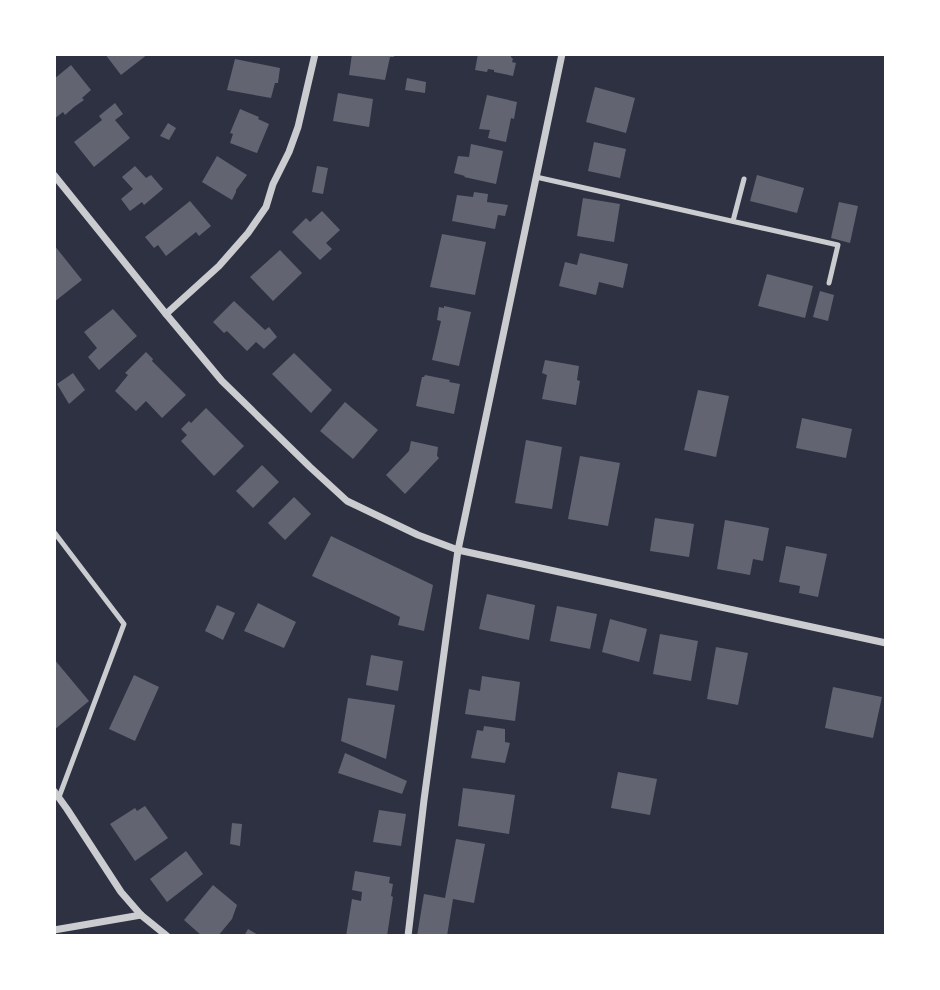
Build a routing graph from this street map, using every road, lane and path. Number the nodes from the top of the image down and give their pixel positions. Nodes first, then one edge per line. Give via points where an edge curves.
1 (315, 54) edge
2 (562, 54) edge
3 (54, 175) edge
4 (536, 177) junction
5 (744, 179) dead end
6 (733, 222) junction
7 (829, 283) dead end
8 (166, 314) junction
9 (54, 532) edge
10 (458, 550) junction
11 (886, 643) edge
12 (56, 794) edge
13 (141, 915) junction
14 (54, 930) edge
15 (167, 936) edge
16 (408, 936) edge

1 - 8 street via 298,127 266,207 219,267
2 - 4 street
3 - 8 street
4 - 6 lane
4 - 10 street
5 - 6 lane
6 - 7 lane via 838,245
8 - 10 street via 222,381 347,501
9 - 12 lane via 124,624
10 - 11 street
10 - 16 street
12 - 13 street
13 - 14 street
13 - 15 street

